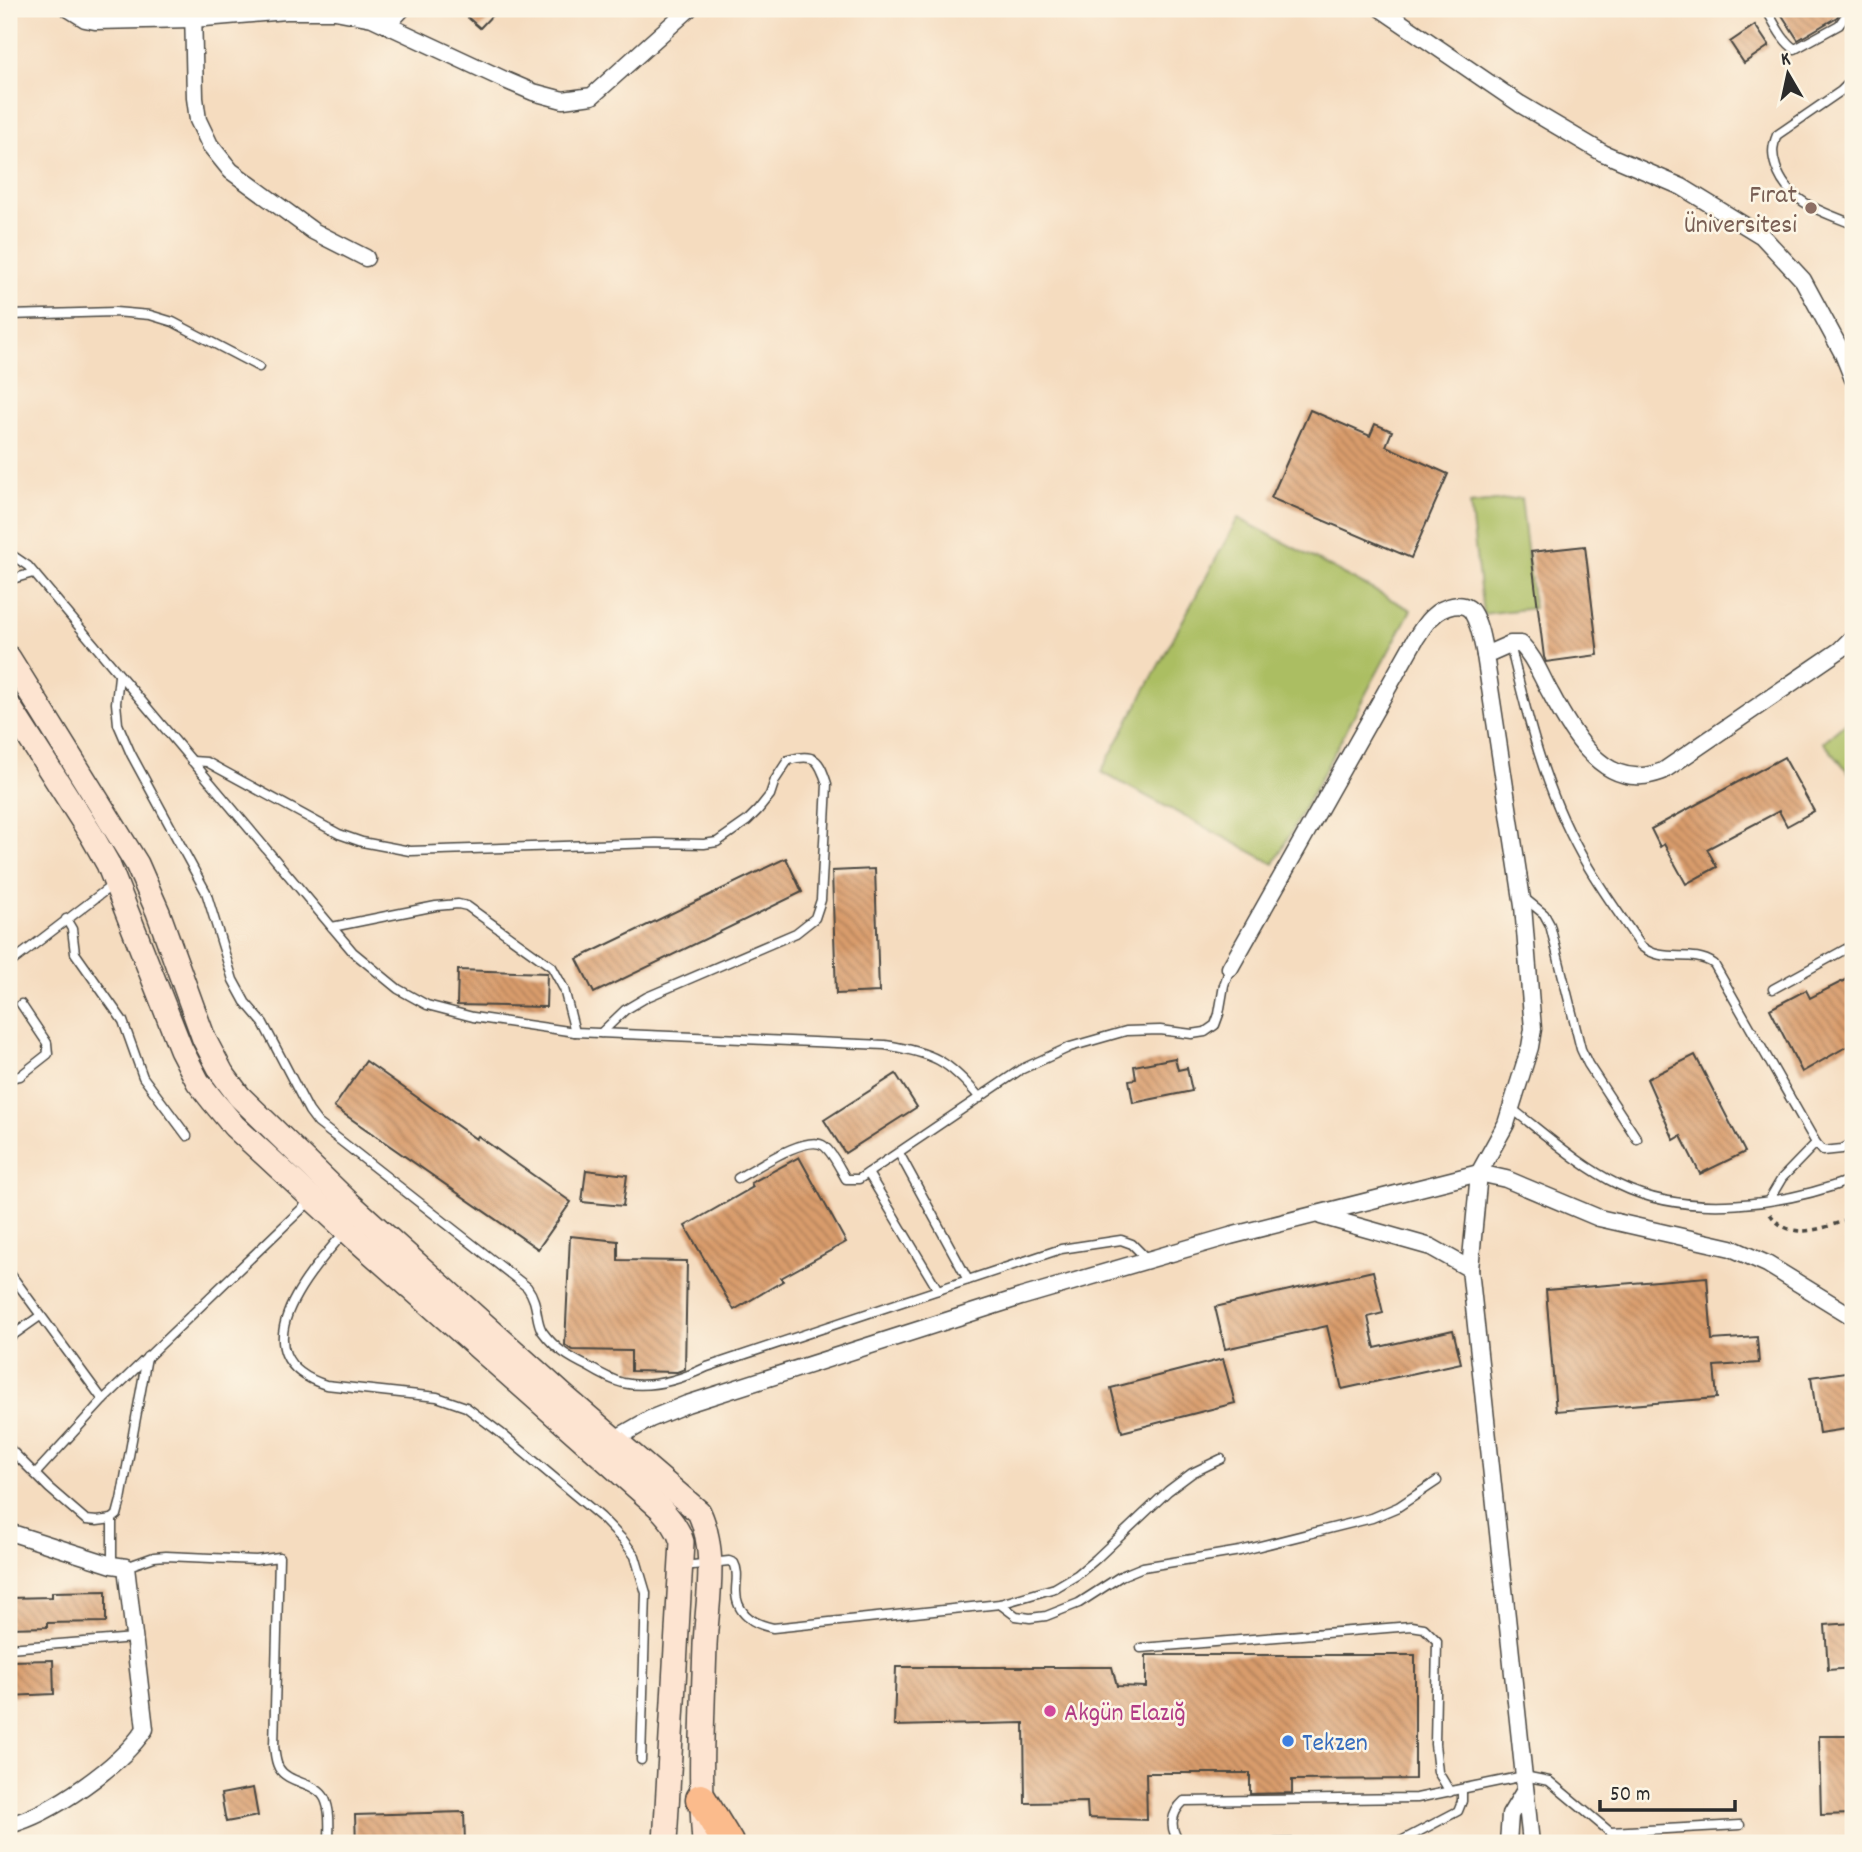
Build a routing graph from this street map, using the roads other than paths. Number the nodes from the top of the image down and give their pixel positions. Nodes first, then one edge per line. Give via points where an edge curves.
1 (69, 9) edge
2 (402, 9) edge
3 (689, 9) edge
4 (1381, 9) edge
5 (1766, 9) edge
6 (1847, 9) edge
7 (193, 14) edge
8 (387, 25) junction
9 (1853, 79) edge
10 (1853, 224) edge
11 (366, 258) dead end
12 (9, 315) edge
13 (259, 367) dead end
14 (1853, 379) edge
15 (9, 553) edge
16 (33, 573) junction
17 (9, 580) edge
18 (1853, 637) edge
19 (1510, 644) junction
20 (1485, 655) junction
21 (9, 658) edge
22 (119, 676) junction
23 (9, 706) edge
24 (192, 761) junction
25 (115, 882) junction
26 (1522, 897) junction
27 (66, 919) junction
28 (331, 927) junction
29 (1853, 945) edge
30 (9, 964) edge
31 (1230, 968) joint
32 (1773, 989) dead end
33 (21, 1004) dead end
34 (575, 1032) junction
35 (601, 1033) junction
36 (9, 1078) edge
37 (980, 1098) junction
38 (1511, 1108) junction
39 (187, 1136) dead end
40 (1637, 1139) dead end
41 (1816, 1143) junction
42 (1853, 1143) edge
43 (899, 1153) junction
44 (868, 1173) junction
45 (1479, 1174) junction
46 (738, 1178) dead end
47 (1853, 1179) edge
48 (320, 1191) junction
49 (1765, 1201) junction
50 (1318, 1215) junction
51 (354, 1223) junction
52 (1148, 1261) junction
53 (1469, 1269) junction
54 (9, 1272) edge
55 (968, 1280) junction
56 (938, 1290) junction
57 (40, 1315) junction
58 (1853, 1317) edge
59 (9, 1338) edge
60 (147, 1357) junction
61 (103, 1400) junction
62 (615, 1439) junction
63 (9, 1448) edge
64 (1221, 1459) dead end
65 (35, 1474) junction
66 (1437, 1481) dead end
67 (112, 1519) junction
68 (9, 1532) edge
69 (710, 1562) junction
70 (119, 1566) junction
71 (681, 1566) junction
72 (1000, 1604) junction
73 (134, 1638) junction
74 (9, 1648) edge
75 (1141, 1648) dead end
76 (641, 1760) dead end
77 (1525, 1783) junction
78 (1462, 1790) junction
79 (1450, 1793) junction
80 (701, 1799) junction
81 (9, 1825) edge
82 (1740, 1825) dead end
83 (329, 1843) edge
84 (665, 1843) edge
85 (704, 1843) edge
86 (728, 1843) edge
87 (1181, 1843) edge
88 (1275, 1843) edge
89 (1508, 1843) edge
90 (1531, 1843) edge

1 - 7 street via 95,21
2 - 8 street
3 - 8 street via 592,96 563,100 533,92
4 - 14 street via 1520,104 1603,153 1682,187 1762,236 1803,280
5 - 6 lane via 1795,49 1839,25
7 - 8 street via 335,11
7 - 11 street via 198,120 215,151 231,171 313,231
9 - 10 lane via 1777,135 1773,145 1783,185 1793,195
12 - 13 lane via 150,315 173,322
15 - 16 lane
16 - 17 lane
16 - 22 lane
18 - 19 street via 1663,771 1642,777 1610,770 1593,756 1552,696 1531,654 1521,644
19 - 20 street
19 - 41 lane via 1540,762 1582,857 1641,946 1651,954 1696,957 1714,964
20 - 26 street
20 - 31 street via 1479,627 1467,606 1454,606 1432,616
21 - 48 main road via 137,864 204,1039 222,1073
22 - 24 lane
22 - 56 lane via 118,724 131,754 206,892 233,979 263,1023 309,1111 318,1123 527,1287 535,1298 540,1328 563,1354 622,1383 665,1382
23 - 25 main road via 91,834
24 - 28 lane
24 - 35 lane via 207,762 339,834 410,850 717,842 758,810 788,760 815,758 827,784 827,812 821,900 815,918 782,940 647,996
25 - 27 lane
25 - 48 main road via 198,1082 234,1126
26 - 38 street via 1533,1029
26 - 40 lane via 1550,925 1581,1049
27 - 30 lane
27 - 39 lane via 75,953 123,1021 143,1077
28 - 34 lane via 379,975 427,1005 472,1017
28 - 34 lane via 436,905 467,906 552,967 565,989
29 - 32 lane
31 - 37 lane via 1215,1025 1205,1032 1126,1031 1101,1037 1020,1070
33 - 36 lane via 50,1050 20,1076
34 - 35 lane
35 - 37 lane via 885,1045 931,1055 960,1074
37 - 43 lane
38 - 45 street
38 - 49 lane via 1582,1163 1621,1186 1657,1199 1693,1203
41 - 42 lane via 1822,1151
41 - 49 lane
43 - 44 lane
43 - 55 lane
44 - 46 lane via 846,1179 825,1147 816,1143 800,1145
44 - 56 lane
45 - 50 street
45 - 53 street
45 - 58 street via 1506,1178 1599,1218 1731,1248 1768,1264
47 - 49 lane via 1819,1192
48 - 51 main road
48 - 60 lane
50 - 52 street
50 - 53 street via 1431,1247
51 - 62 main road
51 - 71 main road via 660,1508 680,1534
51 - 76 lane via 320,1259 286,1314 282,1336 294,1368 326,1385 427,1395 466,1407 623,1540 635,1556 646,1593
52 - 55 lane via 1132,1244 1108,1240 1061,1249
52 - 62 street via 724,1391 650,1419
53 - 77 street
54 - 57 lane
55 - 56 lane
57 - 59 lane
57 - 61 lane
60 - 61 lane
60 - 67 lane via 121,1500
61 - 65 lane
62 - 69 main road via 699,1512
63 - 65 lane
64 - 72 lane via 1168,1490 1077,1575 1055,1588
65 - 67 lane via 86,1520
66 - 72 lane via 1372,1518 1240,1551 1143,1567 1046,1616 1016,1616
67 - 70 lane
68 - 70 street
69 - 71 lane
69 - 72 lane via 734,1563 736,1594 743,1613 753,1622 774,1628
69 - 80 main road
70 - 73 street
70 - 83 lane via 166,1556 279,1557 276,1761 284,1773 326,1800
71 - 84 main road
73 - 74 lane
73 - 81 street via 145,1729 134,1746 46,1812
75 - 79 lane via 1424,1628 1437,1641 1435,1744 1438,1772
77 - 78 lane
77 - 82 lane via 1549,1781 1610,1832
77 - 89 street via 1510,1815
77 - 90 street
78 - 79 lane
78 - 88 lane via 1458,1811 1401,1842
79 - 87 lane via 1417,1798 1184,1801 1172,1822
80 - 85 main road
80 - 86 highway

